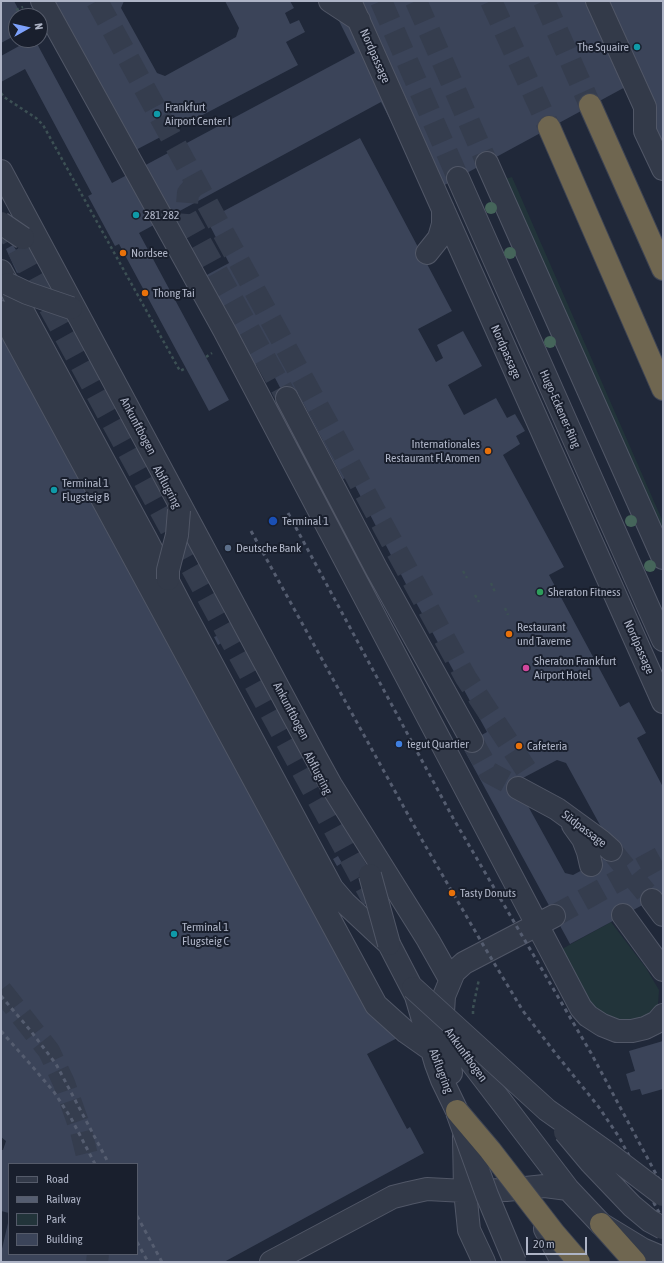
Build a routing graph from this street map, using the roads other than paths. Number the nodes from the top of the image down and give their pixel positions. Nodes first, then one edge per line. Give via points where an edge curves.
1 (330, 1) edge
2 (597, 1) edge
3 (33, 4) edge
4 (355, 11) edge
5 (590, 105) tunnel mouth
6 (549, 127) tunnel mouth
7 (487, 163) tunnel mouth
8 (663, 169) edge
9 (1, 171) edge
10 (458, 178) tunnel mouth
11 (1, 180) edge
12 (443, 209) junction
13 (1, 223) edge
14 (427, 252) dead end
15 (663, 269) edge
16 (5, 277) edge
17 (59, 287) junction
18 (71, 308) junction
19 (1, 312) edge
20 (663, 389) edge
21 (287, 398) tunnel mouth
22 (179, 510) junction
23 (663, 558) edge
24 (168, 579) junction
25 (663, 640) edge
26 (659, 710) edge
27 (472, 741) tunnel mouth
28 (524, 781) tunnel mouth
29 (557, 809) junction
30 (611, 850) tunnel mouth
31 (591, 865) tunnel mouth
32 (623, 915) dead end
33 (546, 920) junction
34 (389, 944) junction
35 (663, 970) edge
36 (450, 979) junction
37 (413, 988) junction
38 (663, 1015) edge
39 (446, 1029) junction
40 (433, 1051) junction
41 (460, 1105) junction
42 (547, 1110) junction
43 (524, 1189) junction
44 (568, 1189) junction
45 (466, 1191) junction
46 (663, 1195) edge
47 (601, 1224) junction
48 (663, 1228) edge
49 (663, 1258) edge
50 (271, 1262) edge
51 (484, 1262) edge
52 (515, 1262) edge
53 (562, 1262) edge
54 (579, 1262) edge
55 (635, 1262) edge

1 - 4 street
2 - 8 street via 645,106 645,131
3 - 33 street via 224,330
4 - 12 street, Nordpassage
5 - 15 highway
6 - 20 highway
7 - 23 street
9 - 36 street, Ankunftbogen via 331,785
10 - 25 street, Hugo-Eckener-Ring
11 - 17 street, Abflugring
12 - 14 street via 443,224 439,238
12 - 26 street, Nordpassage
13 - 17 street, bridge via 23,238 48,280
16 - 18 street, bridge via 27,294
16 - 24 street, bridge
17 - 18 street, Abflugring
18 - 22 street, Abflugring
19 - 40 street via 376,1005 406,1032
21 - 27 street via 383,581
22 - 24 street, bridge
22 - 34 street, Abflugring, bridge via 366,864
24 - 34 street via 332,888
28 - 29 street
29 - 30 street, Südpassage
29 - 31 street, Südpassage via 583,839
32 - 35 street
33 - 36 street via 464,963
33 - 38 street via 582,1008 588,1016 617,1031 632,1031 657,1022
34 - 37 street, Abflugring
36 - 39 street, Ankunftbogen via 444,996
37 - 40 street, Abflugring
37 - 42 street, bridge
39 - 41 street, Abflugring via 450,1071
39 - 44 street, Ankunftbogen
40 - 41 street, Abflugring via 442,1080
41 - 43 street, Abflugring
41 - 45 street
41 - 52 street, Abflugring, bridge via 487,1195
41 - 54 highway, bridge via 490,1150
42 - 46 street, bridge
42 - 48 street, bridge via 591,1163 632,1206
43 - 44 street via 549,1186
43 - 45 street
43 - 53 street, Abflugring
44 - 47 street, Ankunftbogen
45 - 50 street via 428,1189 393,1197
45 - 51 street via 469,1230
47 - 49 street, Ankunftbogen via 642,1249
47 - 55 highway

